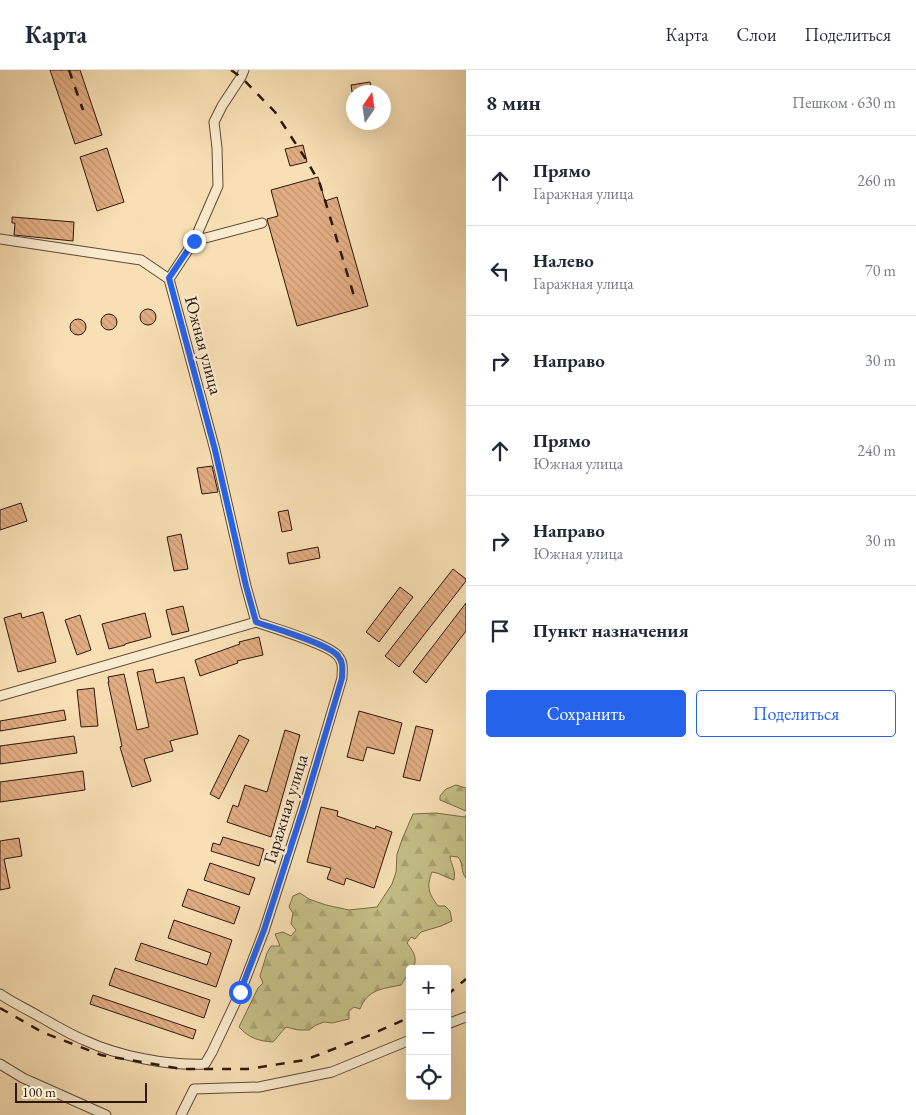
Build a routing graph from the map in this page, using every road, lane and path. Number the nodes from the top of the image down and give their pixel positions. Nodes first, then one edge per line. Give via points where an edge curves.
1 (244, 70) edge
2 (262, 222) dead end
3 (0, 239) edge
4 (194, 241) junction
5 (169, 278) junction
6 (256, 622) junction
7 (0, 696) edge
8 (0, 994) edge
9 (466, 1017) edge
10 (451, 1023) edge
11 (406, 1042) edge
12 (0, 1064) edge
13 (106, 1115) edge
14 (181, 1115) edge

1 - 4 street, Южная улица via 214,122 218,186
2 - 4 street
3 - 5 street via 141,260
4 - 5 street, Южная улица
5 - 6 street, Южная улица
6 - 7 street
6 - 8 street, Гаражная улица via 326,646 338,655 342,678 264,930 240,992 205,1064 119,1054 85,1041
9 - 10 street
11 - 14 street via 332,1072 259,1087 194,1089
12 - 13 street

